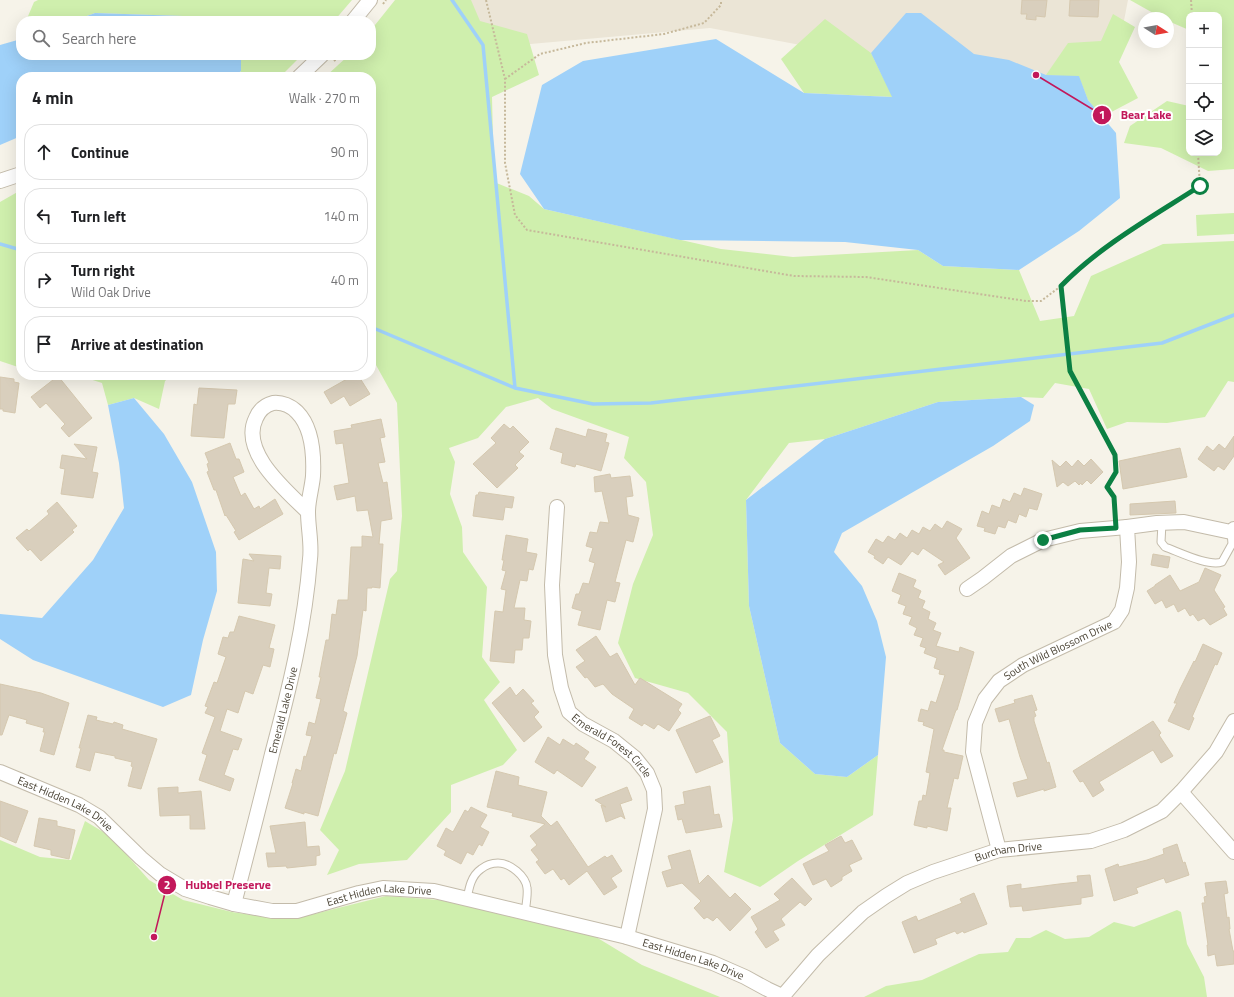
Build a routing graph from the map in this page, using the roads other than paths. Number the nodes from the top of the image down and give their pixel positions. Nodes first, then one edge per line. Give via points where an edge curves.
1 (370, 0) edge
2 (357, 16) edge
3 (317, 60) edge
4 (305, 72) edge
5 (16, 176) edge
6 (0, 181) edge
7 (557, 508) dead end
8 (308, 512) junction
9 (1162, 523) junction
10 (1121, 528) junction
11 (1233, 532) edge
12 (967, 589) dead end
13 (1234, 721) edge
14 (0, 772) edge
15 (1181, 792) junction
16 (999, 850) junction
17 (1234, 852) edge
18 (467, 899) junction
19 (234, 904) junction
20 (525, 912) junction
21 (627, 937) junction
22 (782, 996) edge

1 - 2 street
3 - 4 street
5 - 6 street
7 - 21 street, Emerald Forest Circle via 552,585 555,655 561,688 569,712 635,758 647,774 654,790 655,809
8 - 8 street, Emerald Lake Drive via 313,476 309,433 301,416 293,408 283,403 272,403 262,408 252,426 255,448 266,468
8 - 19 street, Emerald Lake Drive via 310,558 302,626 292,678
9 - 10 street
9 - 11 street via 1184,522
9 - 11 lane via 1161,542 1165,547 1208,563 1222,562 1232,544
10 - 12 street via 1080,530 1043,540 1011,556
10 - 16 street, South Wild Blossom Drive via 1129,562 1122,610 1114,622 1023,665 999,681 985,699 977,717 973,752
13 - 15 street, Burcham Drive via 1216,752
14 - 19 street, East Hidden Lake Drive via 79,805 99,817 140,858 185,889
15 - 16 street, Burcham Drive via 1162,811 1124,830 1091,841
15 - 17 street
16 - 22 street, Burcham Drive via 933,872 906,883 886,896 863,912
18 - 19 street, East Hidden Lake Drive via 434,892 383,888 297,911 272,911
18 - 20 street, East Hidden Lake Drive
18 - 20 lane via 469,885 480,869 489,864 500,863 518,872 525,880
20 - 21 street, East Hidden Lake Drive
21 - 22 street, East Hidden Lake Drive via 713,963

